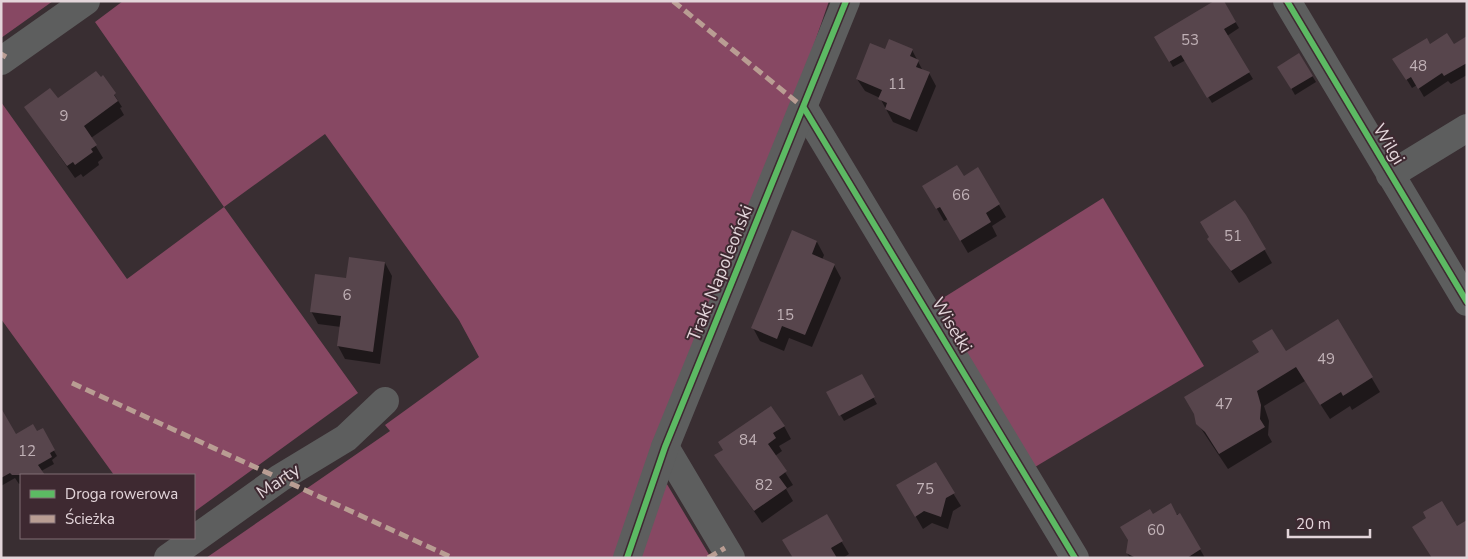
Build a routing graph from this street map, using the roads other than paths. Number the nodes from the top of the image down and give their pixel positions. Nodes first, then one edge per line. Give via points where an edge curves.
1 (86, 1) edge
2 (846, 1) edge
3 (1287, 1) edge
4 (1, 61) edge
5 (804, 108) junction
6 (1467, 128) edge
7 (1390, 175) junction
8 (1467, 302) edge
9 (385, 401) dead end
10 (665, 447) junction
11 (195, 539) edge
12 (195, 539) edge
13 (168, 558) edge
14 (627, 558) edge
15 (731, 558) edge
16 (1075, 558) edge

1 - 4 street
2 - 5 street, Trakt Napoleoński
3 - 7 street, Wilgi
5 - 10 street, Trakt Napoleoński
5 - 16 street, Wisełki
6 - 7 street
7 - 8 street, Wilgi
9 - 11 street, Marty via 346,438 280,478
10 - 14 street, Trakt Napoleoński
10 - 15 street
12 - 13 street, Marty

